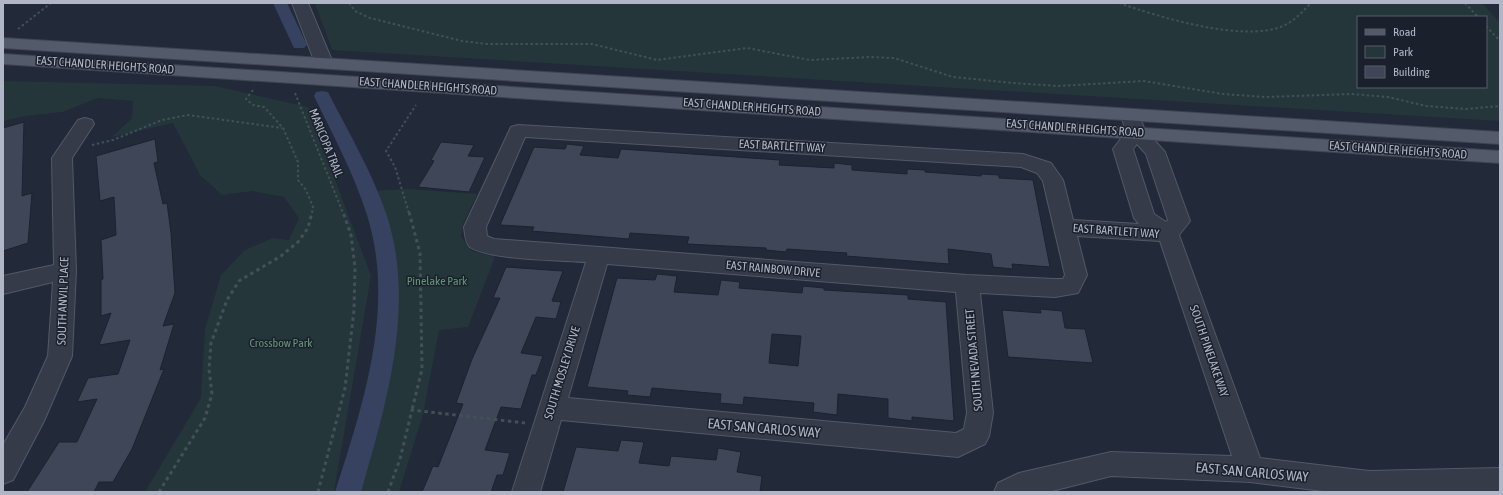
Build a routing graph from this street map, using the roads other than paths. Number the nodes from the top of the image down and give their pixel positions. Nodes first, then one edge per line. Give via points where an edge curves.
1 (300, 3) edge
2 (4, 48) edge
3 (233, 58) junction
4 (324, 63) junction
5 (219, 73) junction
6 (287, 76) junction
7 (332, 80) junction
8 (1133, 123) junction
9 (85, 124) dead end
10 (1500, 138) edge
11 (1500, 157) edge
12 (1064, 227) junction
13 (1168, 234) junction
14 (477, 241) joint
15 (599, 254) junction
16 (66, 271) junction
17 (967, 284) junction
18 (3, 285) edge
19 (548, 417) junction
20 (976, 436) joint
21 (1250, 469) junction
22 (3, 471) edge
23 (1500, 481) edge
24 (526, 492) edge
25 (1008, 492) edge

1 - 4 street
2 - 3 main road, EAST CHANDLER HEIGHTS ROAD
2 - 5 main road, EAST CHANDLER HEIGHTS ROAD
3 - 5 main road
3 - 6 main road, EAST CHANDLER HEIGHTS ROAD
4 - 6 main road, EAST CHANDLER HEIGHTS ROAD
4 - 7 main road
4 - 8 main road, EAST CHANDLER HEIGHTS ROAD
5 - 6 main road, EAST CHANDLER HEIGHTS ROAD
6 - 7 main road, EAST CHANDLER HEIGHTS ROAD
7 - 8 main road, EAST CHANDLER HEIGHTS ROAD
8 - 10 main road, EAST CHANDLER HEIGHTS ROAD
8 - 11 main road, EAST CHANDLER HEIGHTS ROAD
8 - 13 street via 1155,152 1179,221
8 - 13 street via 1123,149 1144,218
9 - 16 street, SOUTH ANVIL PLACE via 62,158
12 - 13 street, EAST BARTLETT WAY
12 - 14 street, EAST BARTLETT WAY via 1053,180 1044,168 1023,161 518,131 475,227
12 - 17 street, EAST RAINBOW DRIVE via 1076,274 1070,287
13 - 21 street, SOUTH PINELAKE WAY
14 - 15 street, EAST RAINBOW DRIVE via 492,247
15 - 17 street, EAST RAINBOW DRIVE
15 - 19 street, SOUTH MOSLEY DRIVE
16 - 18 street
16 - 22 street, SOUTH ANVIL PLACE via 60,356 35,413
17 - 20 street, SOUTH NEVADA STREET via 980,413
19 - 20 street, EAST SAN CARLOS WAY via 958,446
19 - 24 street, SOUTH MOSLEY DRIVE
21 - 23 street, EAST SAN CARLOS WAY via 1369,484
21 - 25 street, EAST SAN CARLOS WAY via 1111,464 1019,486

